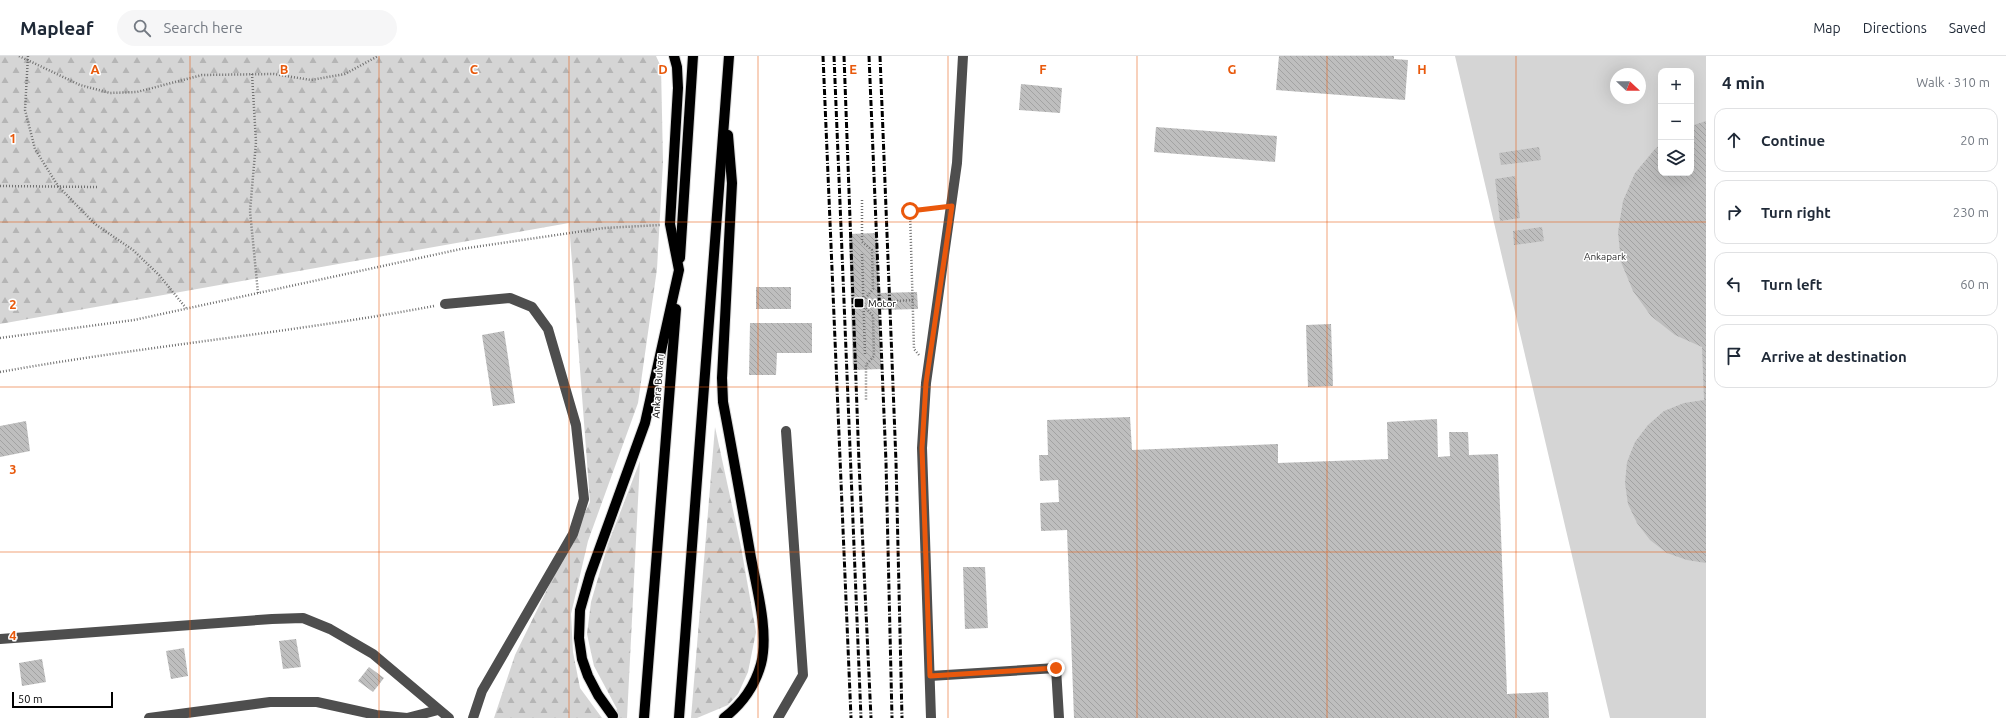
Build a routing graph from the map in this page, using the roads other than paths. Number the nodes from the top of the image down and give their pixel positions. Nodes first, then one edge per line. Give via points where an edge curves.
1 (674, 56) edge
2 (693, 56) edge
3 (728, 56) edge
4 (963, 56) edge
5 (725, 104) junction
6 (679, 270) junction
7 (445, 304) road end
8 (786, 432) dead end
9 (0, 639) edge
10 (930, 676) junction
11 (438, 710) junction
12 (425, 716) edge
13 (613, 716) dead end
14 (149, 718) edge
15 (448, 718) edge
16 (473, 718) edge
17 (644, 718) edge
18 (680, 718) edge
19 (724, 718) edge
20 (778, 718) edge
21 (931, 718) edge
22 (1058, 718) edge

1 - 6 main road via 678,67 678,88 670,224
2 - 6 main road, Ankara Bulvarı
3 - 5 main road
4 - 10 street via 957,163 926,383 922,448
5 - 18 main road
5 - 19 main road via 732,183 723,402 758,598 763,646 761,663 750,690 743,701
6 - 13 main road via 645,423 580,610 579,638 582,659 598,695
6 - 17 main road, Ankara Bulvarı
7 - 16 street via 510,298 532,307 548,329 576,425 584,499 573,534 482,691
8 - 20 street via 803,675
9 - 11 street via 303,618 330,629 372,654
10 - 21 street
10 - 22 street via 1056,668
11 - 12 street
11 - 15 street
12 - 14 street via 407,718 376,715 317,702 270,702

